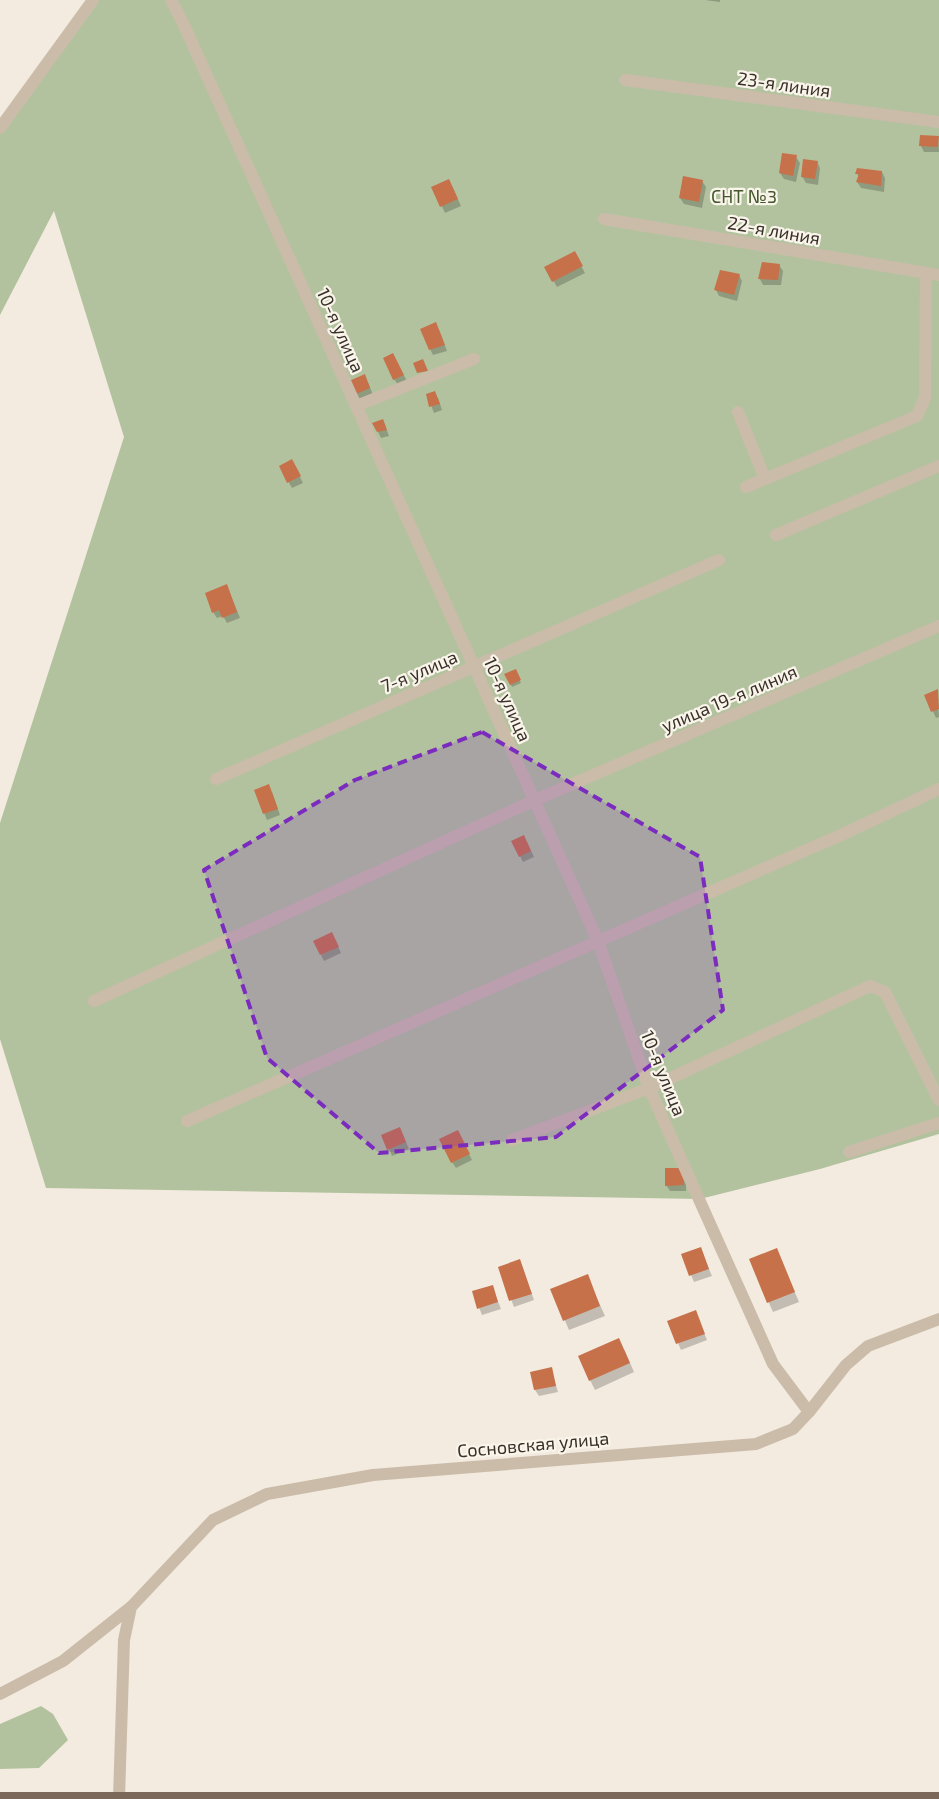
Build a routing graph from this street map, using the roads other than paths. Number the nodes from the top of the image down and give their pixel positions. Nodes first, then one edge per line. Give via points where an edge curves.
1 (93, 0) edge
2 (171, 0) edge
3 (625, 80) dead end
4 (939, 122) edge
5 (0, 128) edge
6 (604, 218) dead end
7 (933, 275) edge
8 (474, 359) dead end
9 (356, 406) junction
10 (738, 412) dead end
11 (939, 466) edge
12 (765, 479) junction
13 (746, 487) dead end
14 (776, 534) dead end
15 (719, 560) dead end
16 (939, 626) edge
17 (474, 666) junction
18 (216, 779) dead end
19 (939, 790) edge
20 (533, 801) junction
21 (598, 942) junction
22 (94, 1001) dead end
23 (649, 1088) junction
24 (939, 1100) edge
25 (187, 1121) dead end
26 (939, 1123) edge
27 (512, 1140) dead end
28 (849, 1152) dead end
29 (939, 1319) edge
30 (810, 1412) junction
31 (131, 1607) junction
32 (0, 1694) edge
33 (0, 1798) edge
34 (119, 1798) edge
35 (939, 1798) edge

1 - 5 street
2 - 9 street, 10-я улица
3 - 4 street, 23-я линия
6 - 7 street, 22-я линия
7 - 12 street via 925,398 917,416
8 - 9 street
9 - 17 street, 10-я улица
10 - 12 street
11 - 14 street
12 - 13 street
15 - 17 street, 7-я улица
16 - 20 street, улица 19-я линия
17 - 18 street, 7-я улица
17 - 20 street, 10-я улица
19 - 21 street
20 - 21 street, 10-я улица
20 - 22 street, улица 19-я линия
21 - 23 street, 10-я улица
21 - 25 street
23 - 24 street via 870,986 885,992
23 - 27 street
23 - 30 street, 10-я улица via 773,1364
26 - 28 street
29 - 30 street, Сосновская улица via 868,1346 846,1365
30 - 31 street, Сосновская улица via 793,1429 756,1444 373,1475 267,1494 213,1520
31 - 32 street, Сосновская улица via 63,1661
31 - 34 street via 124,1640
33 - 34 main road
34 - 35 main road

